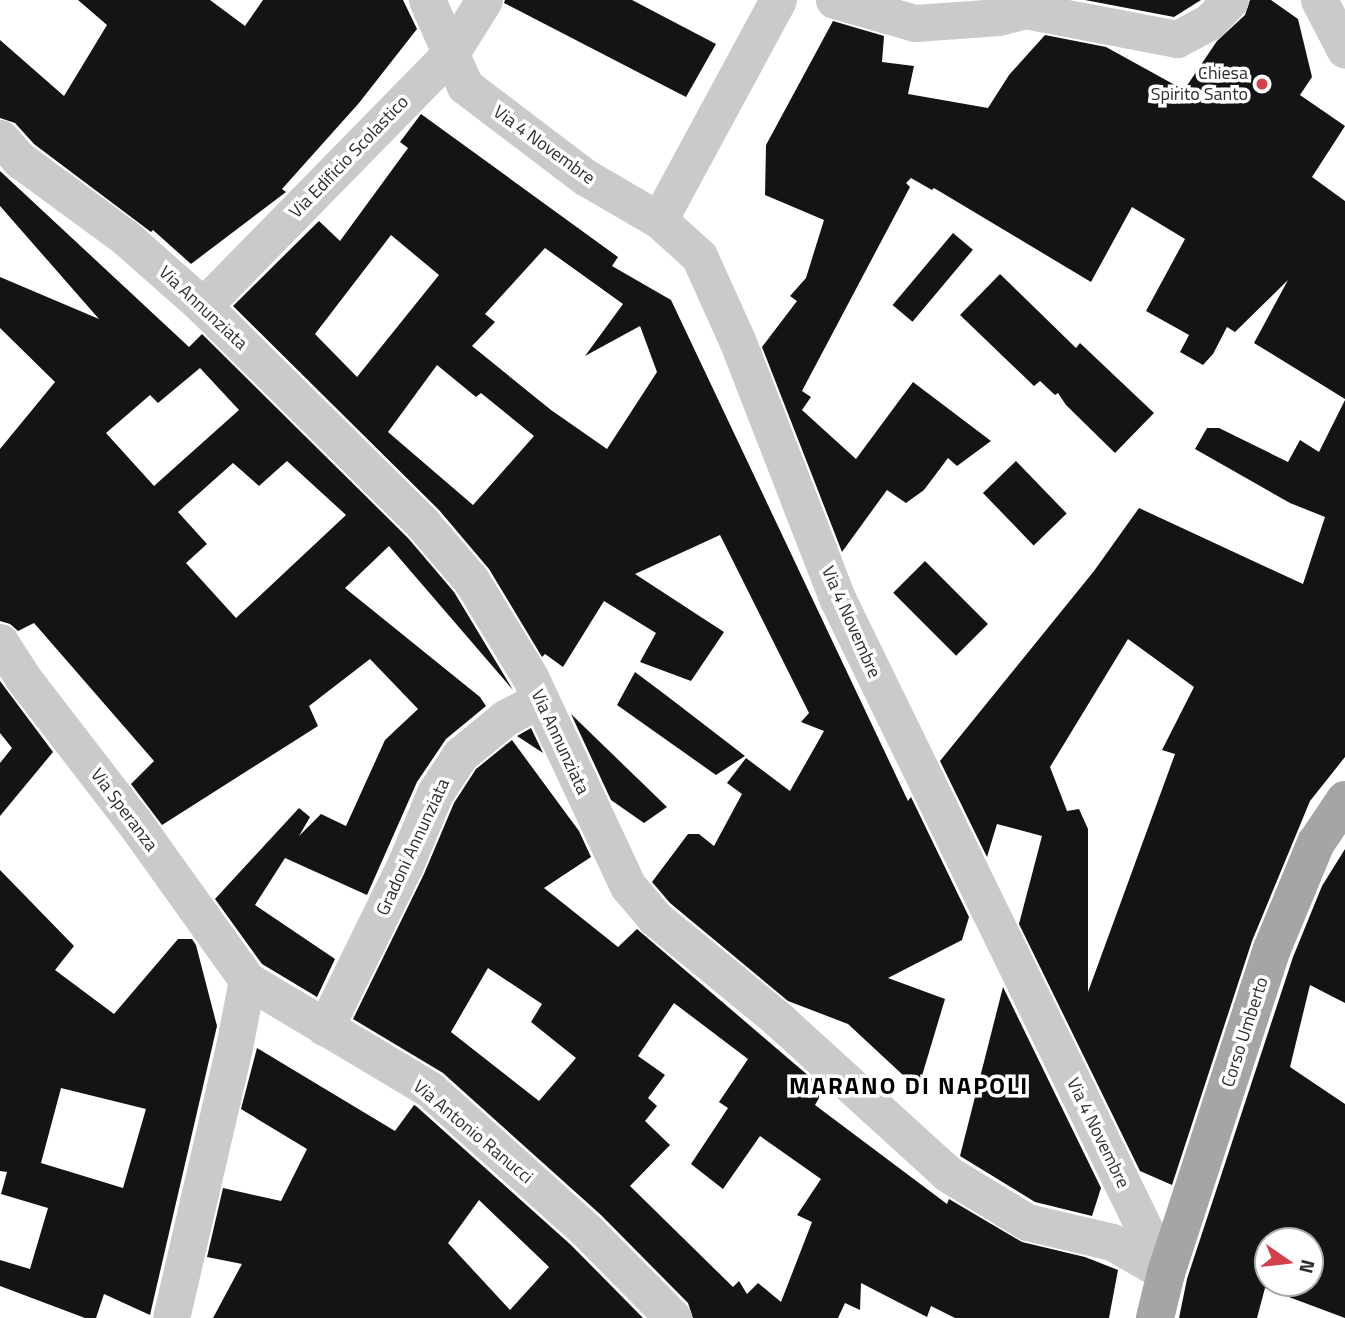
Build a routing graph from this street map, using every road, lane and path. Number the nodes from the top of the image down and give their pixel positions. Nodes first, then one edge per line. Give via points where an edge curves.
1 (427, 0) edge
2 (484, 0) edge
3 (778, 0) edge
4 (834, 0) edge
5 (1230, 0) edge
6 (1319, 0) edge
7 (1345, 50) edge
8 (451, 53) junction
9 (0, 138) edge
10 (659, 220) junction
11 (203, 306) junction
12 (0, 642) edge
13 (540, 699) junction
14 (1345, 800) edge
15 (247, 980) junction
16 (325, 1028) junction
17 (1166, 1273) junction
18 (171, 1318) edge
19 (673, 1318) edge
20 (1155, 1318) edge

1 - 8 street, Via 4 Novembre
2 - 8 street, Via Edificio Scolastico
3 - 10 street
4 - 5 street via 915,23 999,17 1025,10 1177,39 1209,22
6 - 7 street
8 - 10 street, Via 4 Novembre via 465,86 585,177
8 - 11 street, Via Edificio Scolastico
9 - 11 street, Via Annunziata via 20,160 126,238
10 - 17 street, Via 4 Novembre via 699,256 737,340 838,600
11 - 13 street, Via Annunziata via 423,524 471,580
12 - 15 street, Via Speranza
13 - 16 street, Gradoni Annunziata via 505,719 453,765 435,793
13 - 17 street, Via Annunziata via 628,886 655,918 779,1020 948,1174 1027,1222 1112,1242
14 - 17 main road, Corso Umberto via 1316,843 1272,949
15 - 16 street, Via Antonio Ranucci
15 - 18 street
16 - 19 street, Via Antonio Ranucci via 429,1089 586,1230
17 - 20 main road, Corso Umberto

